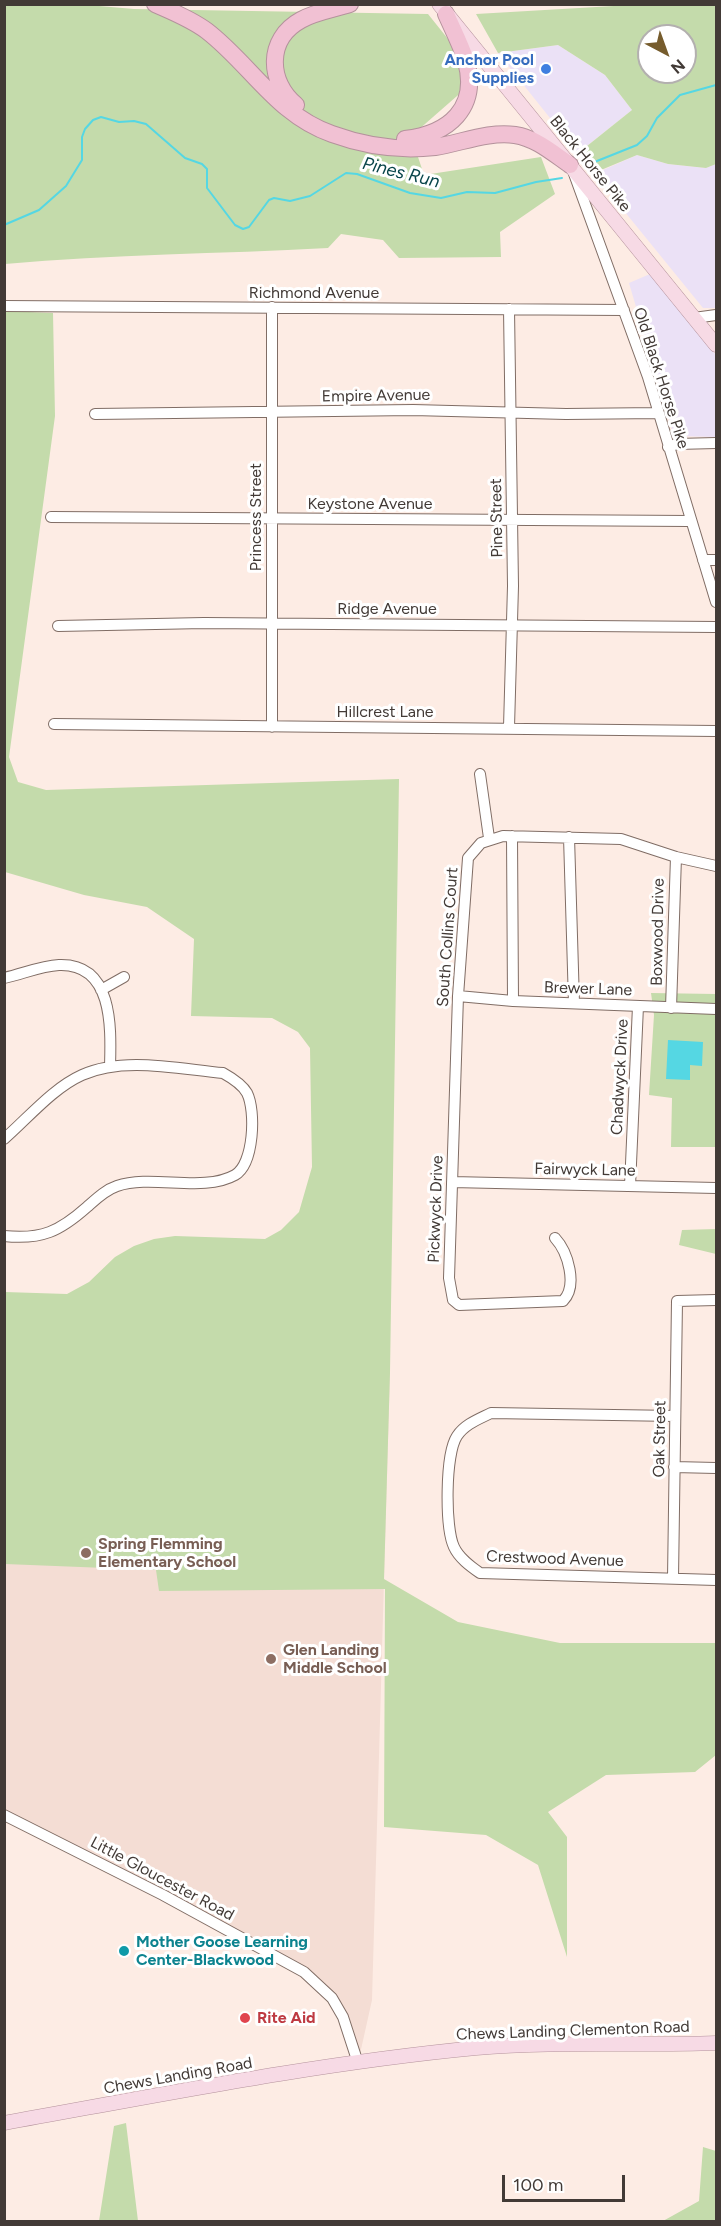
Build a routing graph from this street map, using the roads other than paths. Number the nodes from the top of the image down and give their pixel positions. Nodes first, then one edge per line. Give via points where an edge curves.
1 (155, 4) edge
2 (350, 4) edge
3 (442, 9) edge
4 (570, 165) junction
5 (4, 306) edge
6 (272, 307) junction
7 (509, 309) junction
8 (624, 310) junction
9 (717, 315) edge
10 (694, 318) junction
11 (717, 345) edge
12 (271, 413) junction
13 (511, 413) junction
14 (658, 413) junction
15 (95, 414) dead end
16 (717, 443) edge
17 (668, 447) junction
18 (51, 517) dead end
19 (272, 518) junction
20 (512, 520) junction
21 (690, 520) junction
22 (702, 560) junction
23 (717, 560) edge
24 (717, 602) edge
25 (271, 624) junction
26 (510, 624) junction
27 (58, 626) dead end
28 (717, 627) edge
29 (54, 724) dead end
30 (272, 727) junction
31 (509, 727) junction
32 (717, 731) edge
33 (480, 774) dead end
34 (512, 836) junction
35 (569, 837) junction
36 (489, 838) junction
37 (676, 858) junction
38 (717, 866) edge
39 (124, 977) dead end
40 (4, 978) edge
41 (101, 990) junction
42 (458, 996) junction
43 (513, 1001) junction
44 (574, 1003) junction
45 (638, 1006) junction
46 (671, 1008) junction
47 (717, 1009) edge
48 (110, 1067) junction
49 (454, 1113) joint
50 (4, 1139) edge
51 (452, 1182) junction
52 (630, 1186) junction
53 (717, 1188) edge
54 (4, 1236) edge
55 (555, 1238) dead end
56 (717, 1300) edge
57 (675, 1416) junction
58 (674, 1467) junction
59 (717, 1468) edge
60 (673, 1578) junction
61 (717, 1580) edge
62 (4, 1815) edge
63 (717, 2043) edge
64 (358, 2063) junction
65 (4, 2123) edge

1 - 4 highway via 206,30 284,107 330,134 403,149 516,135 531,139
2 - 3 highway via 290,27 275,53 275,74 290,100 318,118 344,129 404,139 438,132 462,109 468,95 466,62
3 - 4 main road, Black Horse Pike
4 - 8 street, Old Black Horse Pike
4 - 10 main road, Black Horse Pike
5 - 6 street, Richmond Avenue
6 - 7 street, Richmond Avenue
6 - 12 street, Princess Street
7 - 8 street, Richmond Avenue
7 - 13 street, Pine Street
8 - 14 street, Old Black Horse Pike
9 - 10 street
10 - 11 main road, Black Horse Pike
12 - 13 street, Empire Avenue
12 - 15 street, Empire Avenue
12 - 19 street, Princess Street
13 - 14 street, Empire Avenue
13 - 20 street, Pine Street
14 - 17 street, Old Black Horse Pike
16 - 17 street
17 - 21 street, Old Black Horse Pike
18 - 19 street, Keystone Avenue
19 - 20 street, Keystone Avenue
19 - 25 street, Princess Street
20 - 21 street, Keystone Avenue
20 - 26 street, Pine Street
21 - 22 street, Old Black Horse Pike
22 - 23 street
22 - 24 street, Old Black Horse Pike
25 - 26 street, Ridge Avenue
25 - 27 street, Ridge Avenue
25 - 30 street, Princess Street
26 - 28 street, Ridge Avenue
26 - 31 street, Pine Street
29 - 30 street, Hillcrest Lane
30 - 31 street, Hillcrest Lane
31 - 32 street, Hillcrest Lane
33 - 36 street
34 - 35 street
34 - 36 street
34 - 43 street
35 - 37 street via 621,839
35 - 44 street
36 - 42 street, South Collins Court via 468,858
37 - 38 street
37 - 46 street, Boxwood Drive
39 - 41 street
40 - 41 street via 34,969 68,966 88,973
41 - 48 street via 111,1030
42 - 43 street, Brewer Lane
42 - 49 street, South Collins Court
43 - 44 street, Brewer Lane
44 - 45 street, Brewer Lane
45 - 46 street, Brewer Lane
45 - 52 street, Chadwyck Drive
46 - 47 street, Brewer Lane
48 - 50 street via 82,1074 61,1088
48 - 54 street via 149,1066 223,1073 233,1078 246,1091 252,1108 244,1166 226,1178 128,1182 103,1194 58,1230 43,1236
49 - 51 street, Pickwyck Drive
51 - 52 street, Fairwyck Lane
51 - 55 street, Pickwyck Drive via 449,1278 450,1292 459,1305 557,1304 566,1299 570,1280 566,1252
52 - 53 street, Fairwyck Lane
56 - 57 street, Oak Street via 677,1301
57 - 58 street, Oak Street
57 - 60 street, Crestwood Avenue via 491,1413 468,1424 457,1436 450,1453 448,1533 454,1550 480,1573
58 - 59 street
58 - 60 street, Oak Street
60 - 61 street, Crestwood Avenue
62 - 64 street, Little Gloucester Road via 304,1972 332,1998 343,2016
63 - 64 main road, Chews Landing Clementon Road via 478,2048
64 - 65 main road, Chews Landing Road

